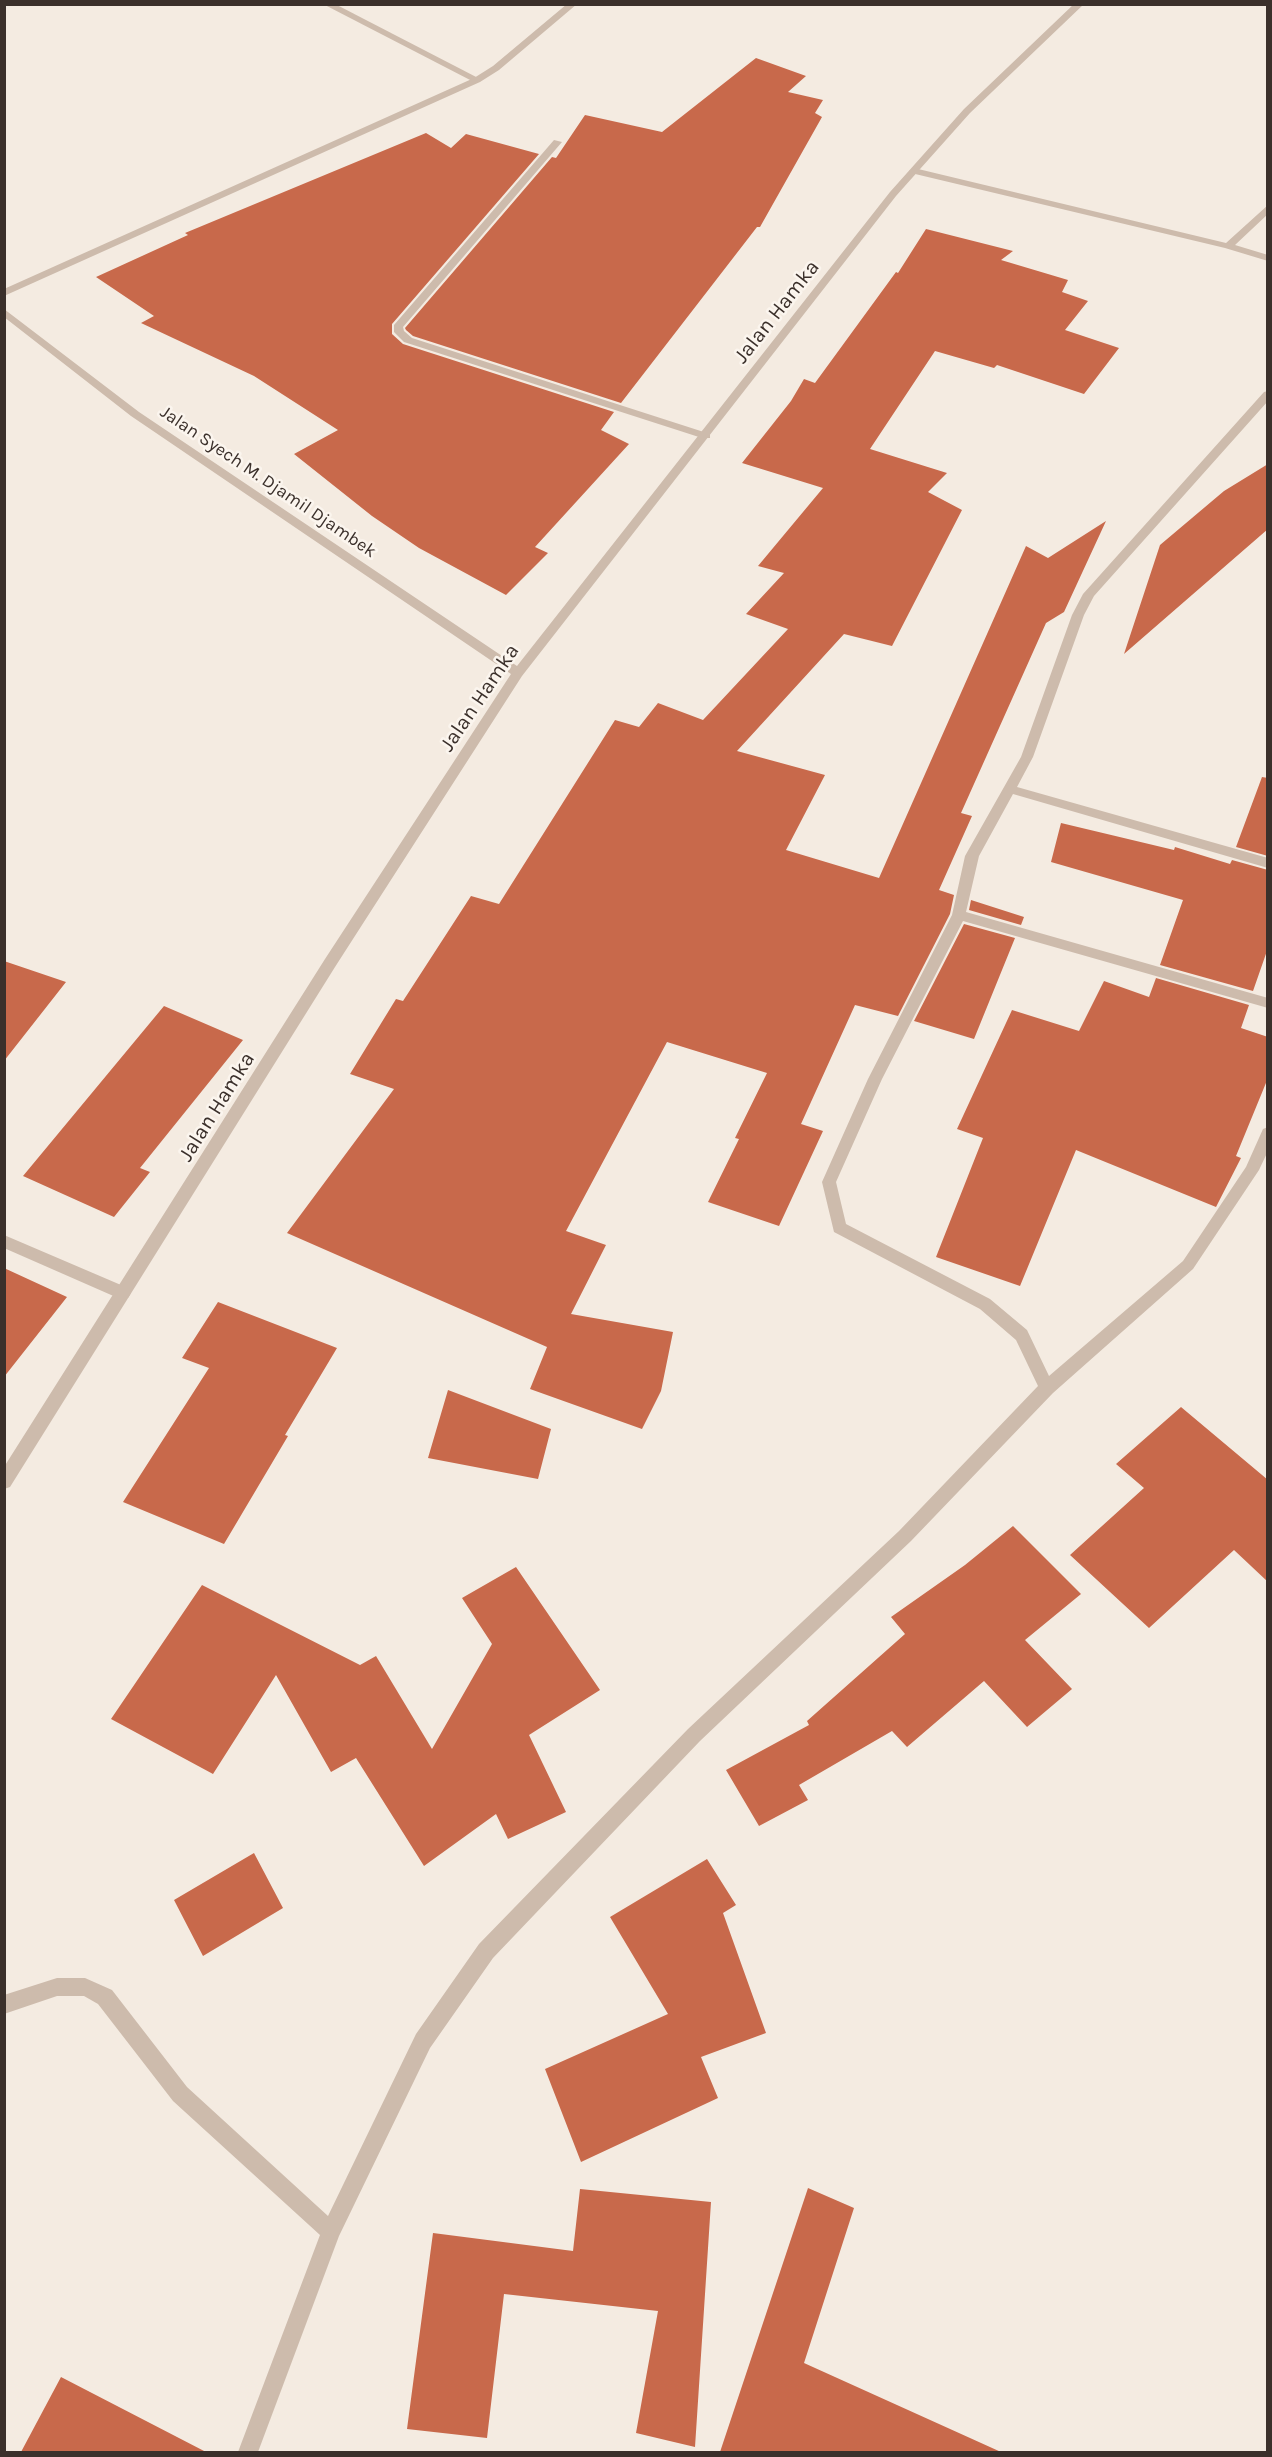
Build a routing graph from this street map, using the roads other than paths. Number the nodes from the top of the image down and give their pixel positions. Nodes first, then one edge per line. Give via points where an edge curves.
1 (327, 4) edge
2 (573, 4) edge
3 (1080, 4) edge
4 (477, 80) junction
5 (557, 142) dead end
6 (914, 171) junction
7 (1268, 208) edge
8 (1228, 246) junction
9 (1268, 258) edge
10 (4, 293) edge
11 (4, 312) edge
12 (1268, 394) edge
13 (706, 436) junction
14 (518, 673) junction
15 (1009, 789) junction
16 (1268, 863) edge
17 (959, 915) junction
18 (1268, 1003) edge
19 (1268, 1133) edge
20 (4, 1241) edge
21 (123, 1293) junction
22 (1047, 1389) junction
23 (4, 1482) edge
24 (4, 2005) edge
25 (331, 2232) junction
26 (248, 2452) edge

1 - 4 street
2 - 4 street
3 - 6 street, Jalan Hamka via 967,111
4 - 10 street
5 - 13 street via 398,327 399,332 408,340
6 - 8 street
6 - 13 street, Jalan Hamka
7 - 8 street
8 - 9 street
11 - 14 street, Jalan Syech M. Djamil Djambek via 135,414
12 - 15 street via 1089,594 1027,757
13 - 14 street, Jalan Hamka
14 - 21 street, Jalan Hamka
15 - 16 street
15 - 17 street via 972,856
17 - 18 street
17 - 22 street via 875,1079 829,1182 839,1228 985,1304 1022,1335
19 - 22 street via 1252,1170 1188,1264
20 - 21 street
21 - 23 street, Jalan Hamka
22 - 25 street via 905,1536 694,1735 486,1951 423,2041
24 - 25 street via 57,1987 85,1987 105,1997 180,2094
25 - 26 street

